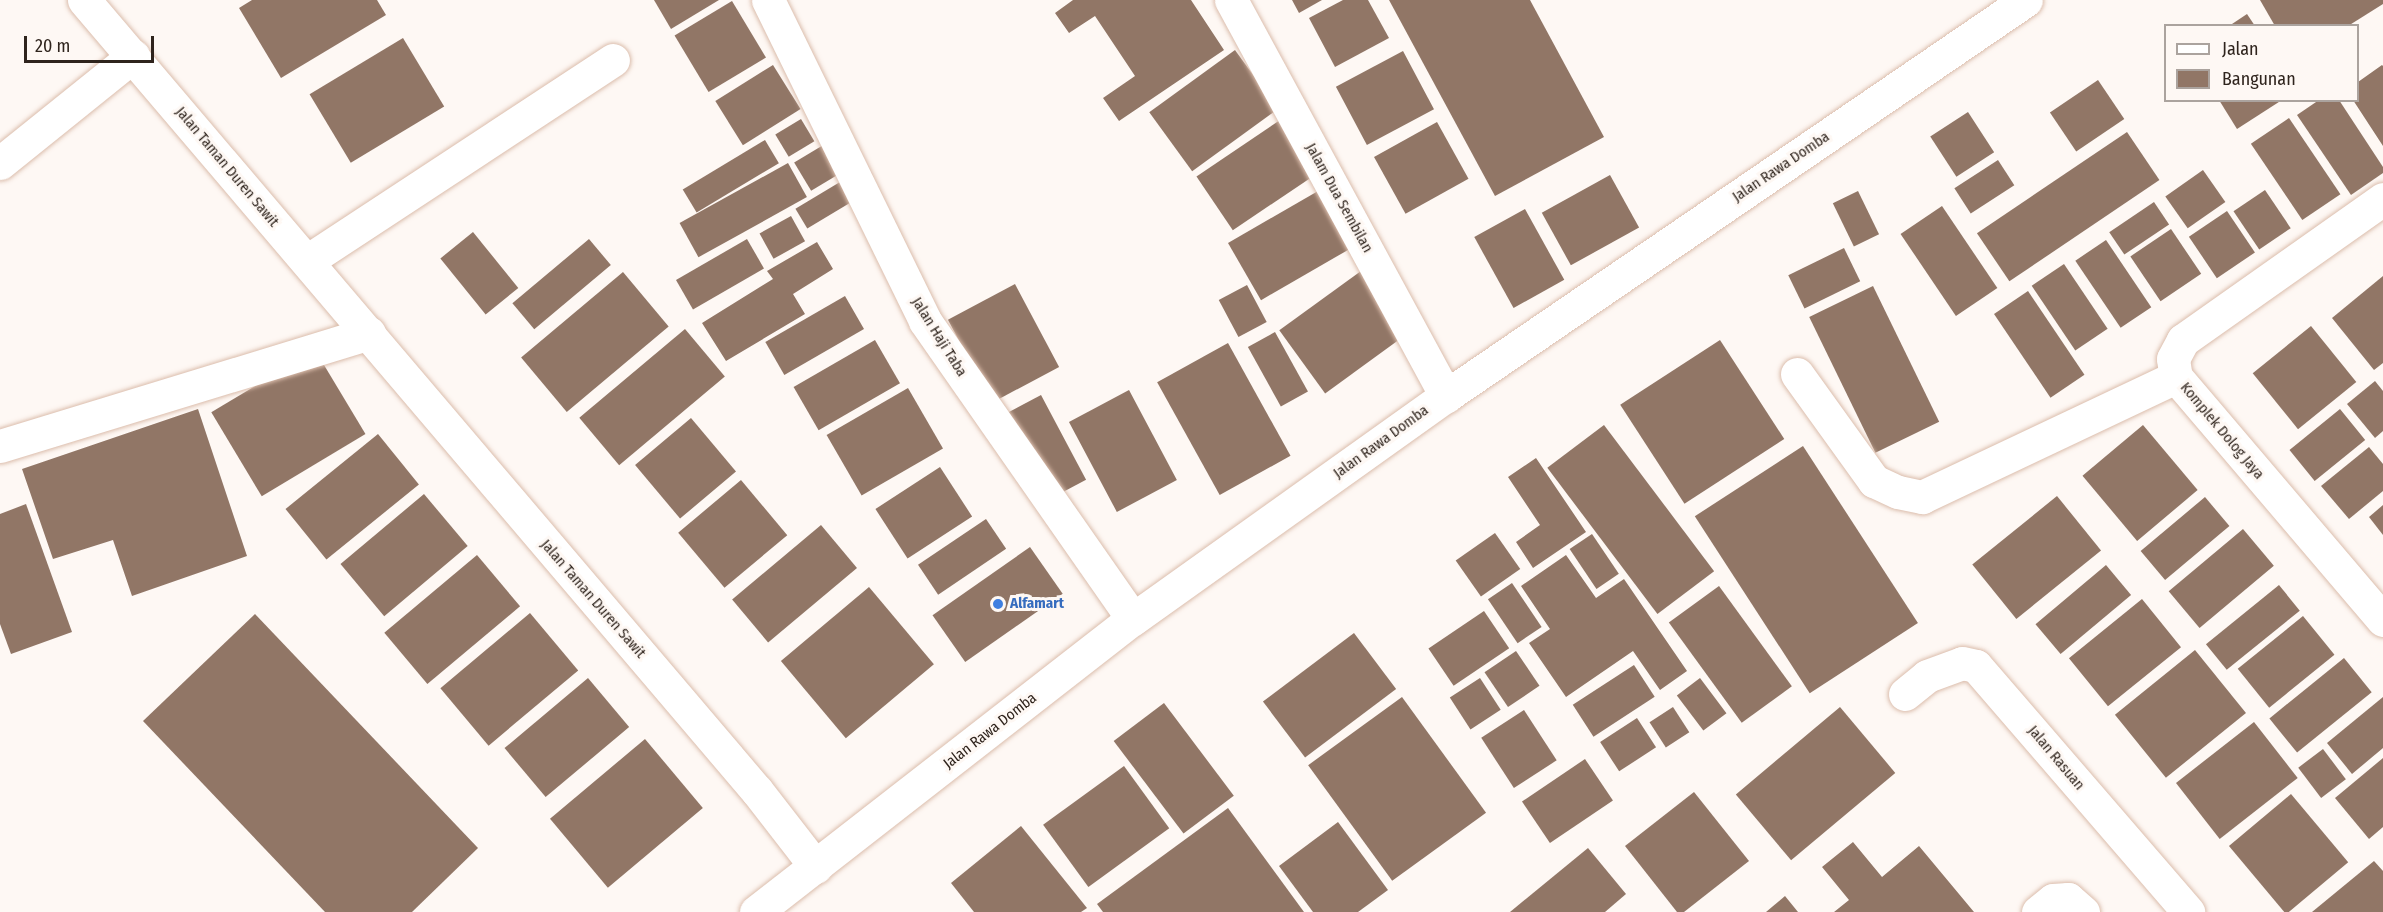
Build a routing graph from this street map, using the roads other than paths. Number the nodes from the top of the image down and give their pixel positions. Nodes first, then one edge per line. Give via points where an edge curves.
1 (84, 0) edge
2 (768, 0) edge
3 (1231, 0) edge
4 (2026, 0) edge
5 (133, 56) junction
6 (613, 60) dead end
7 (0, 163) edge
8 (2383, 199) edge
9 (308, 261) junction
10 (369, 333) junction
11 (1797, 374) dead end
12 (2176, 376) junction
13 (1446, 396) junction
14 (0, 446) edge
15 (1133, 619) junction
16 (2383, 620) edge
17 (1905, 694) dead end
18 (816, 867) junction
19 (2045, 906) edge
20 (756, 912) edge
21 (2083, 912) edge
22 (2188, 912) edge

1 - 5 street, Jalan Taman Duren Sawit
2 - 15 street, Jalan Haji Taba via 925,321
3 - 13 street, Jalam Dua Sembilan
4 - 13 street, Jalan Rawa Domba
5 - 7 street
5 - 9 street, Jalan Taman Duren Sawit
6 - 9 street
8 - 12 street, Komplek Dolog Jaya via 2183,340 2173,359
9 - 10 street, Jalan Taman Duren Sawit
10 - 14 street
10 - 18 street, Jalan Taman Duren Sawit via 757,791
11 - 12 street via 1874,481 1898,492 1923,497
12 - 16 street, Komplek Dolog Jaya
13 - 15 street, Jalan Rawa Domba
15 - 18 street, Jalan Rawa Domba
17 - 22 street, Jalan Rasuan via 1927,676 1962,663 1976,666
18 - 20 street, Jalan Rawa Domba
19 - 21 street via 2068,899

